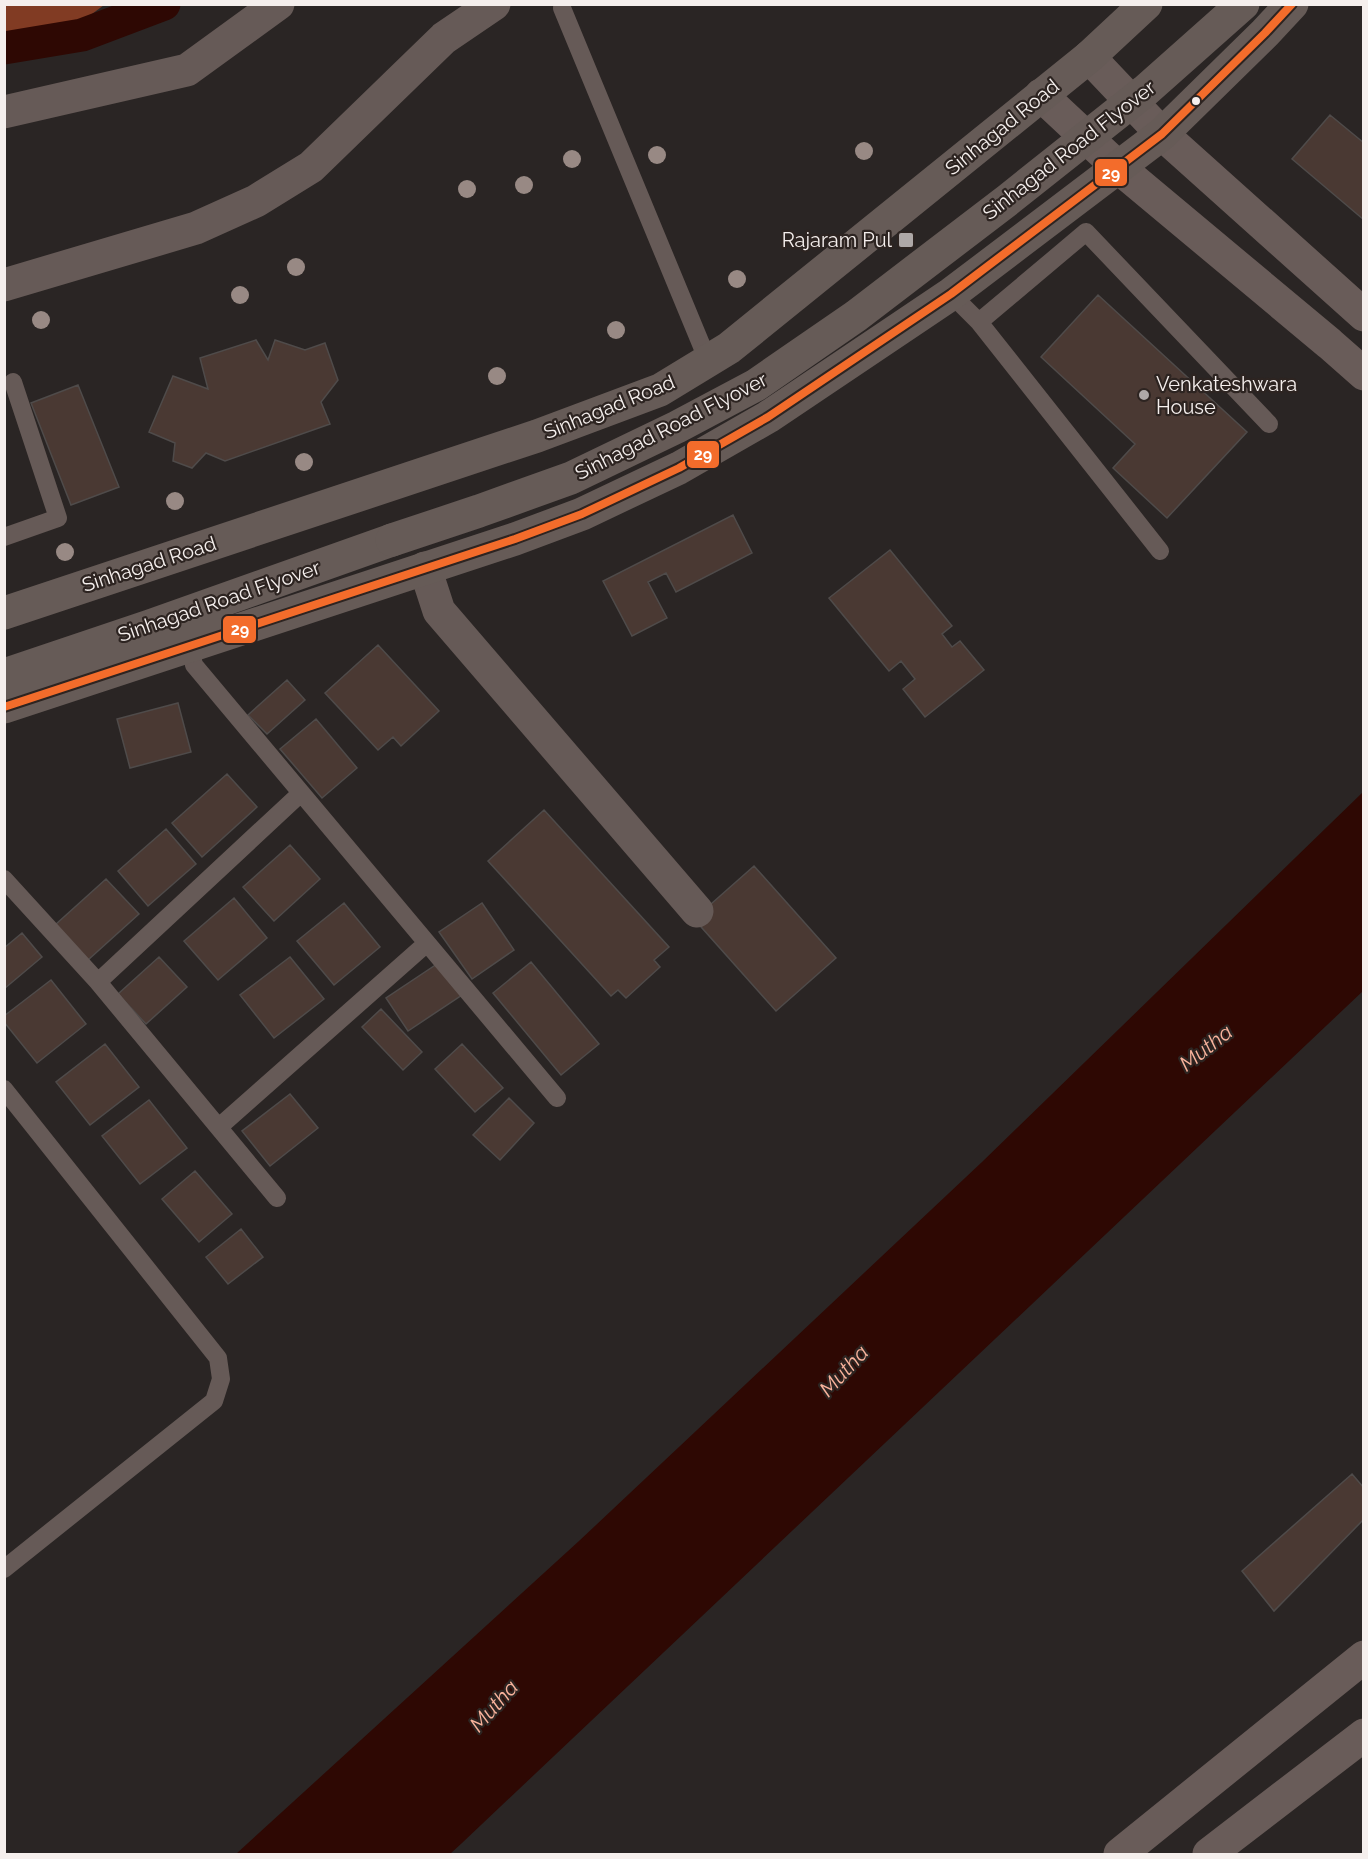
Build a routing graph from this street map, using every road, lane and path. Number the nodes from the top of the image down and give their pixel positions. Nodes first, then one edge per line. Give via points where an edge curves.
1 (278, 4) edge
2 (494, 4) edge
3 (1146, 4) edge
4 (1243, 4) edge
5 (1292, 4) edge
6 (562, 8) dead end
7 (1089, 57) junction
8 (1041, 95) junction
9 (4, 112) edge
10 (1162, 134) junction
11 (1118, 167) junction
12 (4, 285) edge
13 (951, 294) junction
14 (1363, 315) edge
15 (979, 322) junction
16 (708, 361) junction
17 (1364, 374) edge
18 (13, 382) dead end
19 (1269, 424) dead end
20 (4, 537) edge
21 (1160, 551) dead end
22 (425, 568) junction
23 (4, 613) edge
24 (190, 646) junction
25 (4, 675) edge
26 (4, 707) edge
27 (301, 793) junction
28 (4, 879) edge
29 (697, 911) dead end
30 (427, 944) junction
31 (98, 982) junction
32 (4, 1089) edge
33 (557, 1098) dead end
34 (219, 1127) junction
35 (277, 1198) dead end
36 (4, 1569) edge
37 (1364, 1657) edge
38 (1364, 1735) edge
39 (1120, 1854) edge
40 (1209, 1854) edge

1 - 9 street via 187,70
2 - 12 street via 444,39 311,167 256,201 196,228
3 - 7 main road, Sinhagad Road
4 - 25 main road, Sinhagad Road Flyover, bridge via 1145,91 1009,199 856,316 756,385 571,478
5 - 10 main road
6 - 16 lane
7 - 8 main road, Sinhagad Road
7 - 10 main road
8 - 11 main road
8 - 16 main road, Sinhagad Road
10 - 11 main road
10 - 14 main road
11 - 13 main road
11 - 17 main road
13 - 15 lane
13 - 22 main road via 768,417 679,468 582,514
15 - 19 lane via 1086,232
15 - 21 lane
16 - 23 main road, Sinhagad Road via 660,390 537,436
18 - 20 lane via 58,518
22 - 24 main road
22 - 29 street via 439,611
24 - 26 main road
24 - 27 lane via 194,665
27 - 30 lane
27 - 31 lane
28 - 31 lane
30 - 33 lane
30 - 34 lane
31 - 34 lane
32 - 36 lane via 218,1358 221,1379 214,1401
34 - 35 lane
37 - 39 main road
38 - 40 main road

